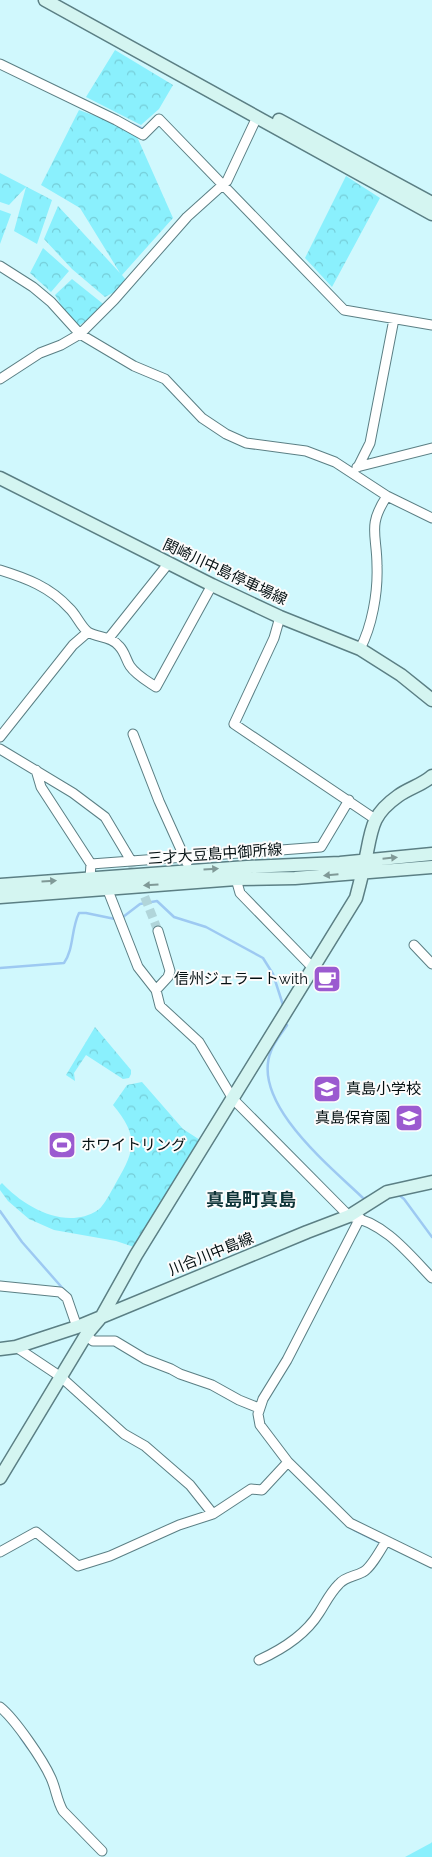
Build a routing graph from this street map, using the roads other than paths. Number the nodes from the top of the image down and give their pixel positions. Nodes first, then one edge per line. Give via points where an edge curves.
1 (46, 0) edge
2 (60, 0) edge
3 (0, 64) edge
4 (257, 117) junction
5 (225, 183) junction
6 (432, 203) edge
7 (432, 214) edge
8 (0, 266) edge
9 (394, 319) junction
10 (432, 325) edge
11 (80, 334) junction
12 (0, 379) edge
13 (432, 448) edge
14 (358, 467) junction
15 (344, 469) junction
16 (0, 478) edge
17 (387, 496) junction
18 (432, 518) edge
19 (168, 564) junction
20 (0, 570) edge
21 (212, 585) junction
22 (280, 617) junction
23 (88, 632) junction
24 (109, 638) junction
25 (360, 650) junction
26 (432, 700) edge
27 (133, 734) dead end
28 (0, 737) edge
29 (0, 749) edge
30 (36, 770) junction
31 (432, 776) edge
32 (349, 800) junction
33 (375, 819) junction
34 (432, 854) edge
35 (130, 859) tunnel mouth
36 (91, 864) junction
37 (188, 864) junction
38 (364, 867) junction
39 (432, 867) edge
40 (90, 878) junction
41 (236, 879) junction
42 (0, 885) edge
43 (107, 888) junction
44 (0, 897) edge
45 (158, 931) tunnel mouth
46 (414, 945) dead end
47 (432, 964) edge
48 (313, 968) junction
49 (156, 990) junction
50 (233, 1099) junction
51 (432, 1182) edge
52 (355, 1217) junction
53 (432, 1278) edge
54 (0, 1286) edge
55 (102, 1316) junction
56 (82, 1331) junction
57 (16, 1347) junction
58 (0, 1349) edge
59 (61, 1377) junction
60 (259, 1408) junction
61 (288, 1462) junction
62 (0, 1478) edge
63 (213, 1514) junction
64 (386, 1541) junction
65 (0, 1552) edge
66 (432, 1563) edge
67 (259, 1660) dead end
68 (0, 1707) edge
69 (102, 1851) dead end

1 - 4 main road
2 - 6 main road
3 - 5 street via 143,135 159,119
4 - 5 street
4 - 7 main road
5 - 9 street via 344,310
5 - 11 street via 187,217 142,270
8 - 11 street via 52,302
9 - 10 street
9 - 14 street via 370,443
11 - 12 street via 40,353
11 - 15 street via 134,366 165,379 202,418 226,434 246,443 306,451 336,462
13 - 14 street
14 - 15 street
15 - 17 street
16 - 19 main road, 関崎川中島停車場線
17 - 18 street
17 - 25 street via 375,519 376,596
19 - 21 main road, 関崎川中島停車場線
19 - 24 street
20 - 23 street via 46,587
21 - 22 main road, 関崎川中島停車場線
21 - 24 street via 156,687 128,664 128,658 119,645
22 - 25 main road, 関崎川中島停車場線
22 - 32 street via 274,638 234,724
23 - 24 street
23 - 28 street via 73,645
25 - 26 main road, 関崎川中島停車場線 via 401,675
27 - 37 street
29 - 30 street
30 - 35 street via 106,817
30 - 36 street via 41,787
31 - 33 main road via 399,795
32 - 33 street
32 - 37 street via 321,847
33 - 38 main road
38 -> 34 main road, 三才大豆島中御所線
36 - 37 street
36 - 40 street
37 -> 38 main road, 三才大豆島中御所線
37 - 40 main road, 三才大豆島中御所線
38 - 39 main road, 三才大豆島中御所線
38 -> 41 main road, 三才大豆島中御所線 via 295,878
38 - 48 main road via 356,898
42 -> 40 main road, 三才大豆島中御所線
41 -> 43 main road, 三才大豆島中御所線
41 - 48 street via 240,893
43 - 44 main road, 三才大豆島中御所線
43 - 49 street via 138,967
45 - 49 street via 170,971
46 - 47 street
48 - 50 main road
49 - 50 street via 160,1006 199,1042
50 - 52 street
50 - 55 main road
51 - 52 main road, 川合川中島線 via 388,1192
52 - 53 street via 384,1230
52 - 55 main road, 川合川中島線 via 307,1232
52 - 60 street via 287,1360
54 - 56 street via 60,1292 67,1298
55 - 56 main road, 川合川中島線
56 - 57 main road, 川合川中島線
56 - 59 main road
56 - 60 street via 93,1341 115,1340 145,1359 212,1385
57 - 58 main road, 川合川中島線
57 - 59 street
59 - 62 main road
59 - 63 street via 124,1434 145,1446 190,1485
60 - 61 street via 260,1425
61 - 63 street via 262,1490 250,1489
61 - 64 street via 350,1523
63 - 65 street via 172,1527 110,1556 78,1566 36,1532
64 - 66 street
64 - 67 street via 364,1572 345,1578 328,1595 309,1626 292,1641
68 - 69 street via 45,1766 63,1811

